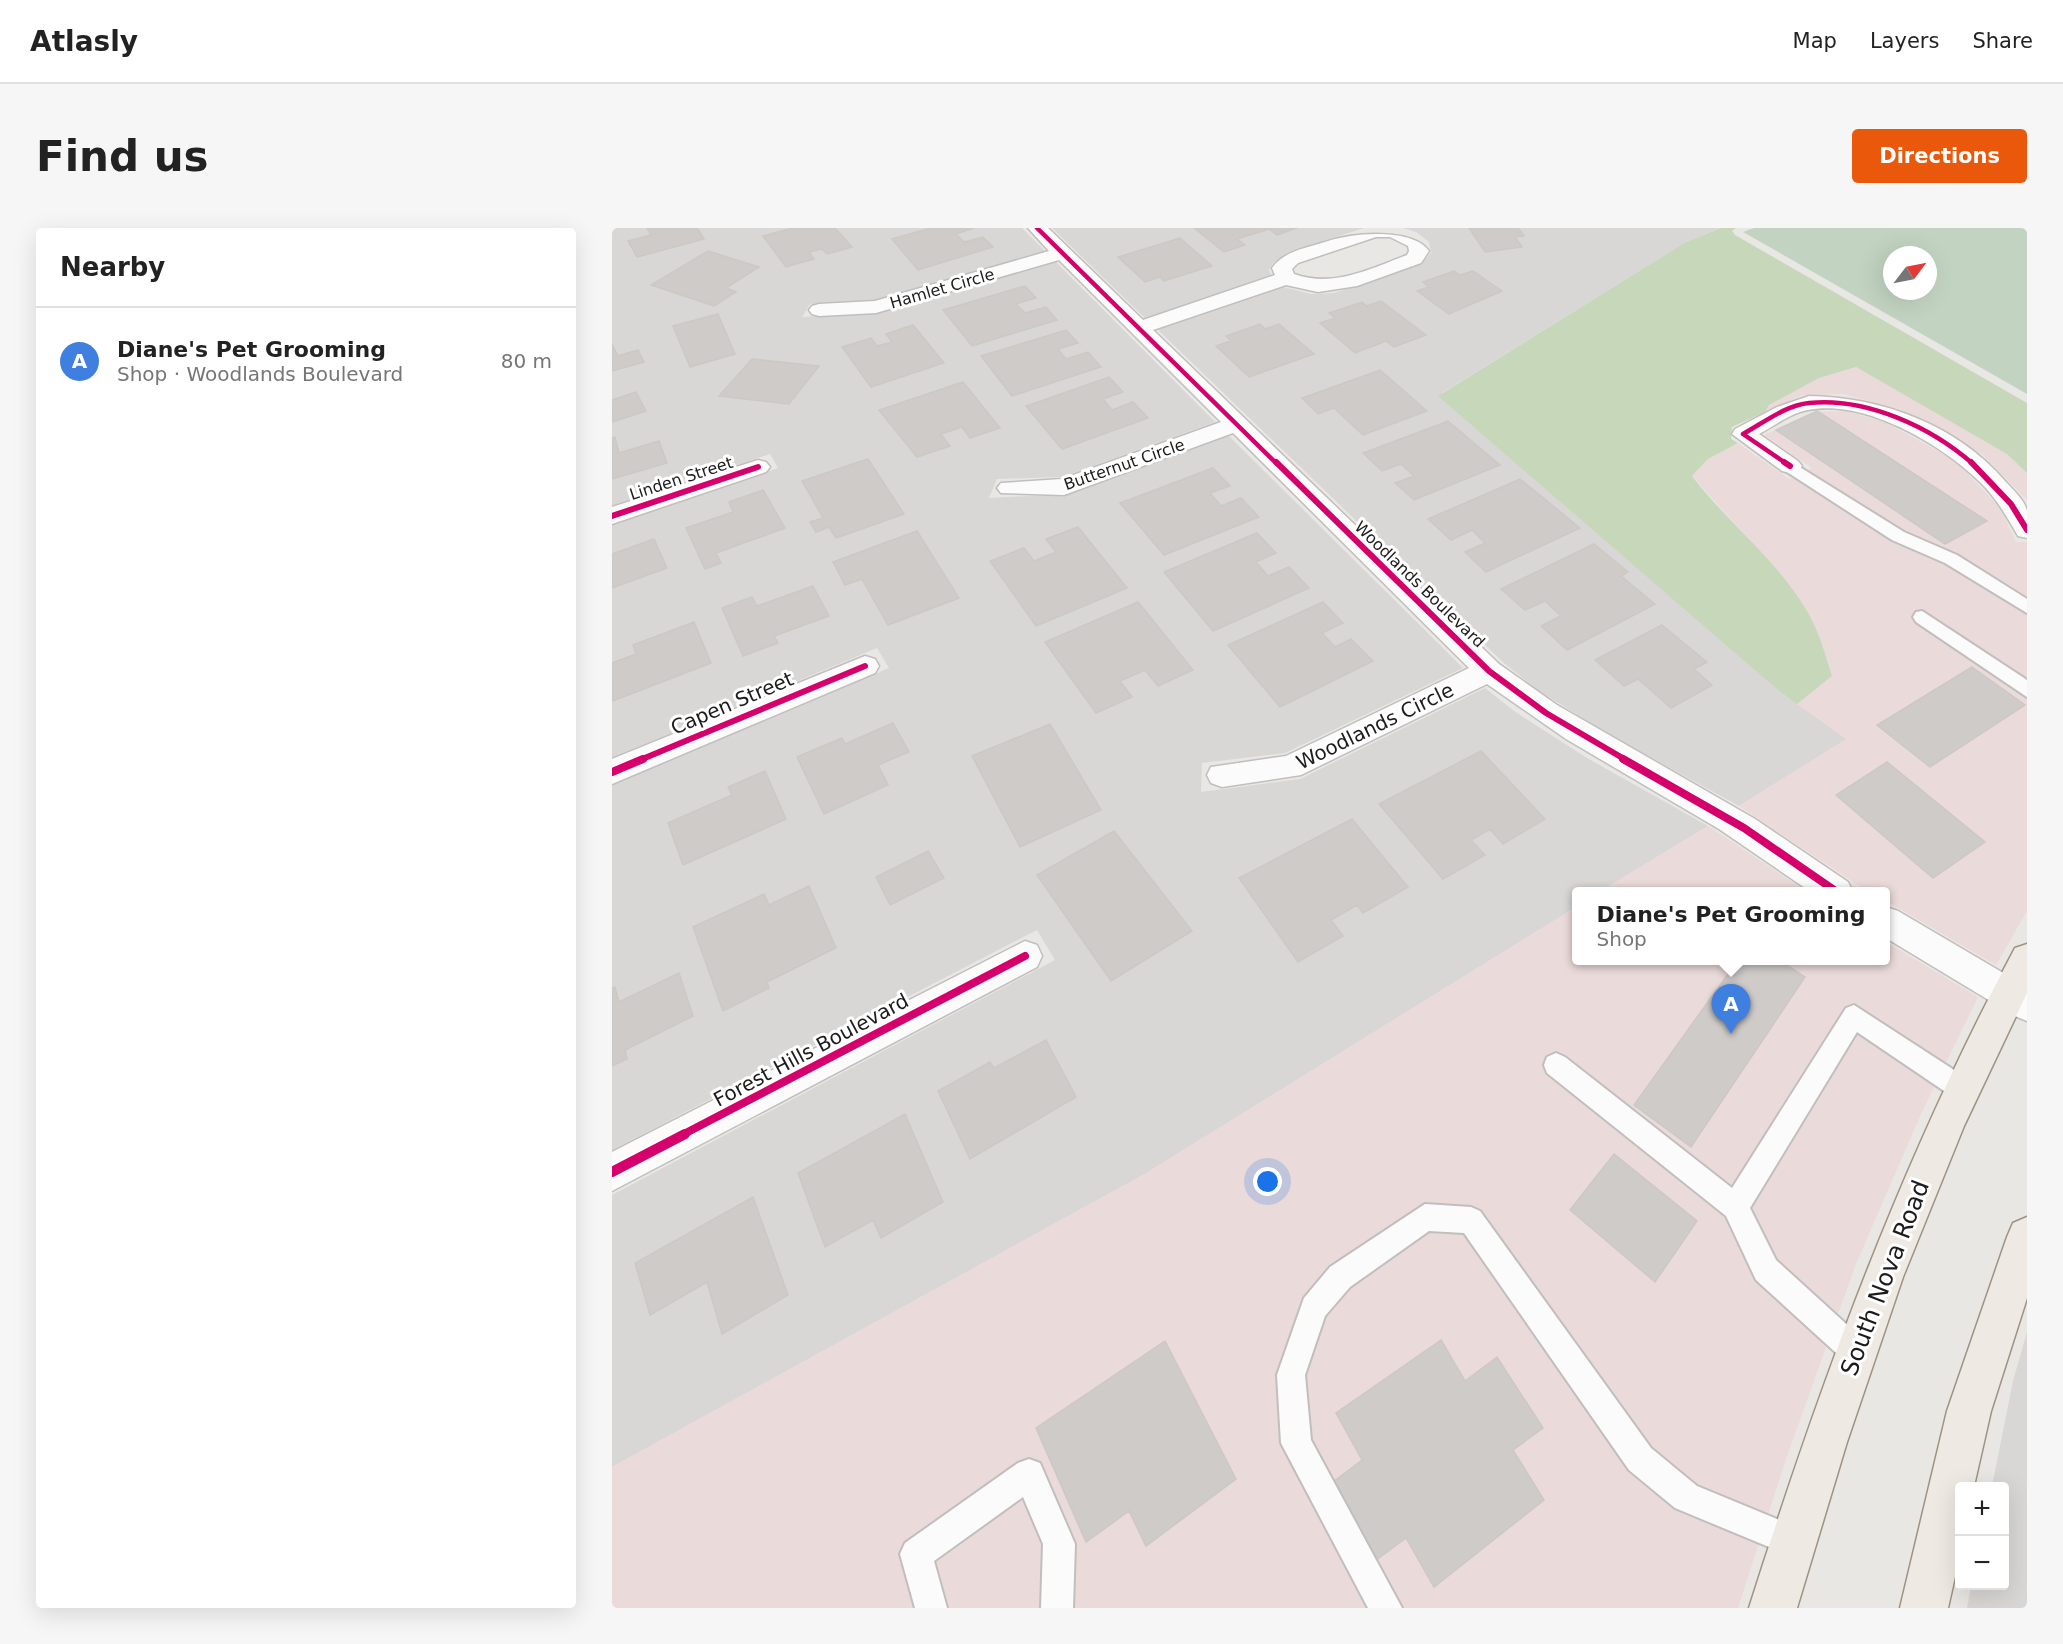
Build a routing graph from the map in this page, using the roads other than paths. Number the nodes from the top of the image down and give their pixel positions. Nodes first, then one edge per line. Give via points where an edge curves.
1 (1037, 228) edge
2 (1062, 253) junction
3 (1286, 278) junction
4 (819, 310) dead end
5 (1138, 328) junction
6 (1236, 424) junction
7 (1790, 466) joint
8 (758, 467) dead end
9 (1009, 488) dead end
10 (612, 516) edge
11 (2027, 530) edge
12 (2027, 607) edge
13 (1922, 617) dead end
14 (866, 666) dead end
15 (1489, 670) junction
16 (2027, 690) edge
17 (612, 772) edge
18 (1222, 775) dead end
19 (1831, 887) edge
20 (1890, 923) edge
21 (1025, 956) dead end
22 (2027, 959) edge
23 (2018, 999) edge
24 (1556, 1065) dead end
25 (1962, 1089) junction
26 (612, 1172) edge
27 (1735, 1207) junction
28 (2027, 1237) edge
29 (2016, 1300) edge
30 (1856, 1352) junction
31 (1793, 1541) junction
32 (931, 1608) edge
33 (1057, 1608) edge
34 (1386, 1608) edge
35 (1773, 1608) edge
36 (1924, 1608) edge

1 - 2 street, Woodlands Boulevard
2 - 4 street, Hamlet Circle via 876,307
2 - 5 street, Woodlands Boulevard
3 - 3 street via 1301,286 1334,287 1414,259 1419,252 1416,243 1406,236 1375,231 1299,255 1282,268
3 - 5 street
5 - 6 street, Woodlands Boulevard
6 - 9 street, Butternut Circle via 1064,487
6 - 15 street, Woodlands Boulevard
7 - 11 street via 1743,434 1806,403 1846,402 1893,415 1968,457 2016,507
7 - 12 lane via 1898,536 1951,560
8 - 10 street, Linden Street
13 - 16 lane
14 - 17 street, Capen Street
15 - 18 street, Woodlands Circle via 1290,767
15 - 19 street, Woodlands Boulevard via 1535,707 1731,820
20 - 23 street
21 - 26 street, Forest Hills Boulevard
22 - 23 main road, South Nova Road
23 - 25 main road, South Nova Road
24 - 27 lane
25 - 27 lane via 1854,1016
25 - 30 main road, South Nova Road via 1882,1278
27 - 30 lane via 1766,1270
28 - 29 main road
29 - 36 main road via 1970,1411
30 - 31 main road, South Nova Road
31 - 34 lane via 1686,1497 1640,1459 1472,1220 1425,1217 1340,1277 1314,1308 1291,1375 1296,1443
31 - 35 main road, South Nova Road
32 - 33 lane via 916,1554 1029,1474 1059,1544

